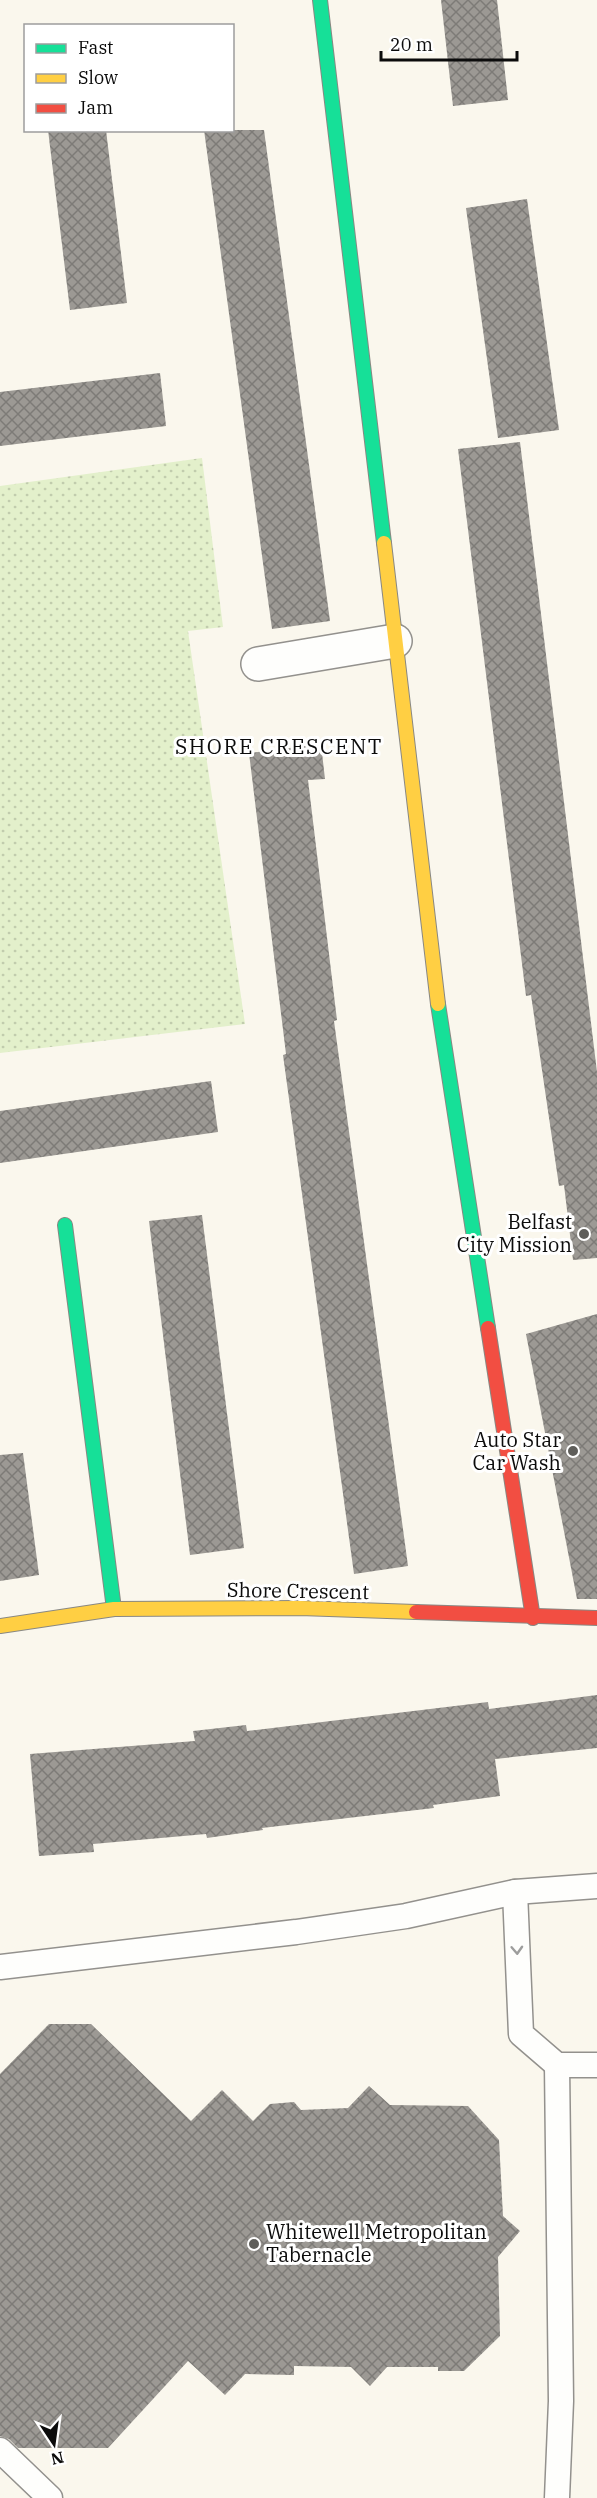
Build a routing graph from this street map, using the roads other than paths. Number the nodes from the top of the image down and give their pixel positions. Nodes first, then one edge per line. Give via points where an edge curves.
1 (321, 0) edge
2 (395, 640) junction
3 (258, 664) dead end
4 (65, 1225) dead end
5 (114, 1609) junction
6 (533, 1618) junction
7 (597, 1618) edge
8 (0, 1626) edge
9 (597, 1886) edge
10 (515, 1892) junction
11 (0, 1967) edge
12 (557, 2065) junction
13 (597, 2065) edge
14 (0, 2450) edge
15 (50, 2498) edge
16 (557, 2498) edge

1 - 2 street
2 - 3 street
2 - 6 street via 439,1012
4 - 5 street
5 - 6 street, Shore Crescent via 300,1608
5 - 8 street, Shore Crescent
6 - 7 street, Shore Crescent
9 - 10 lane
10 - 11 lane via 406,1916
10 -> 12 lane via 521,2034
12 - 13 lane
12 - 16 lane via 561,2400
14 - 15 lane

